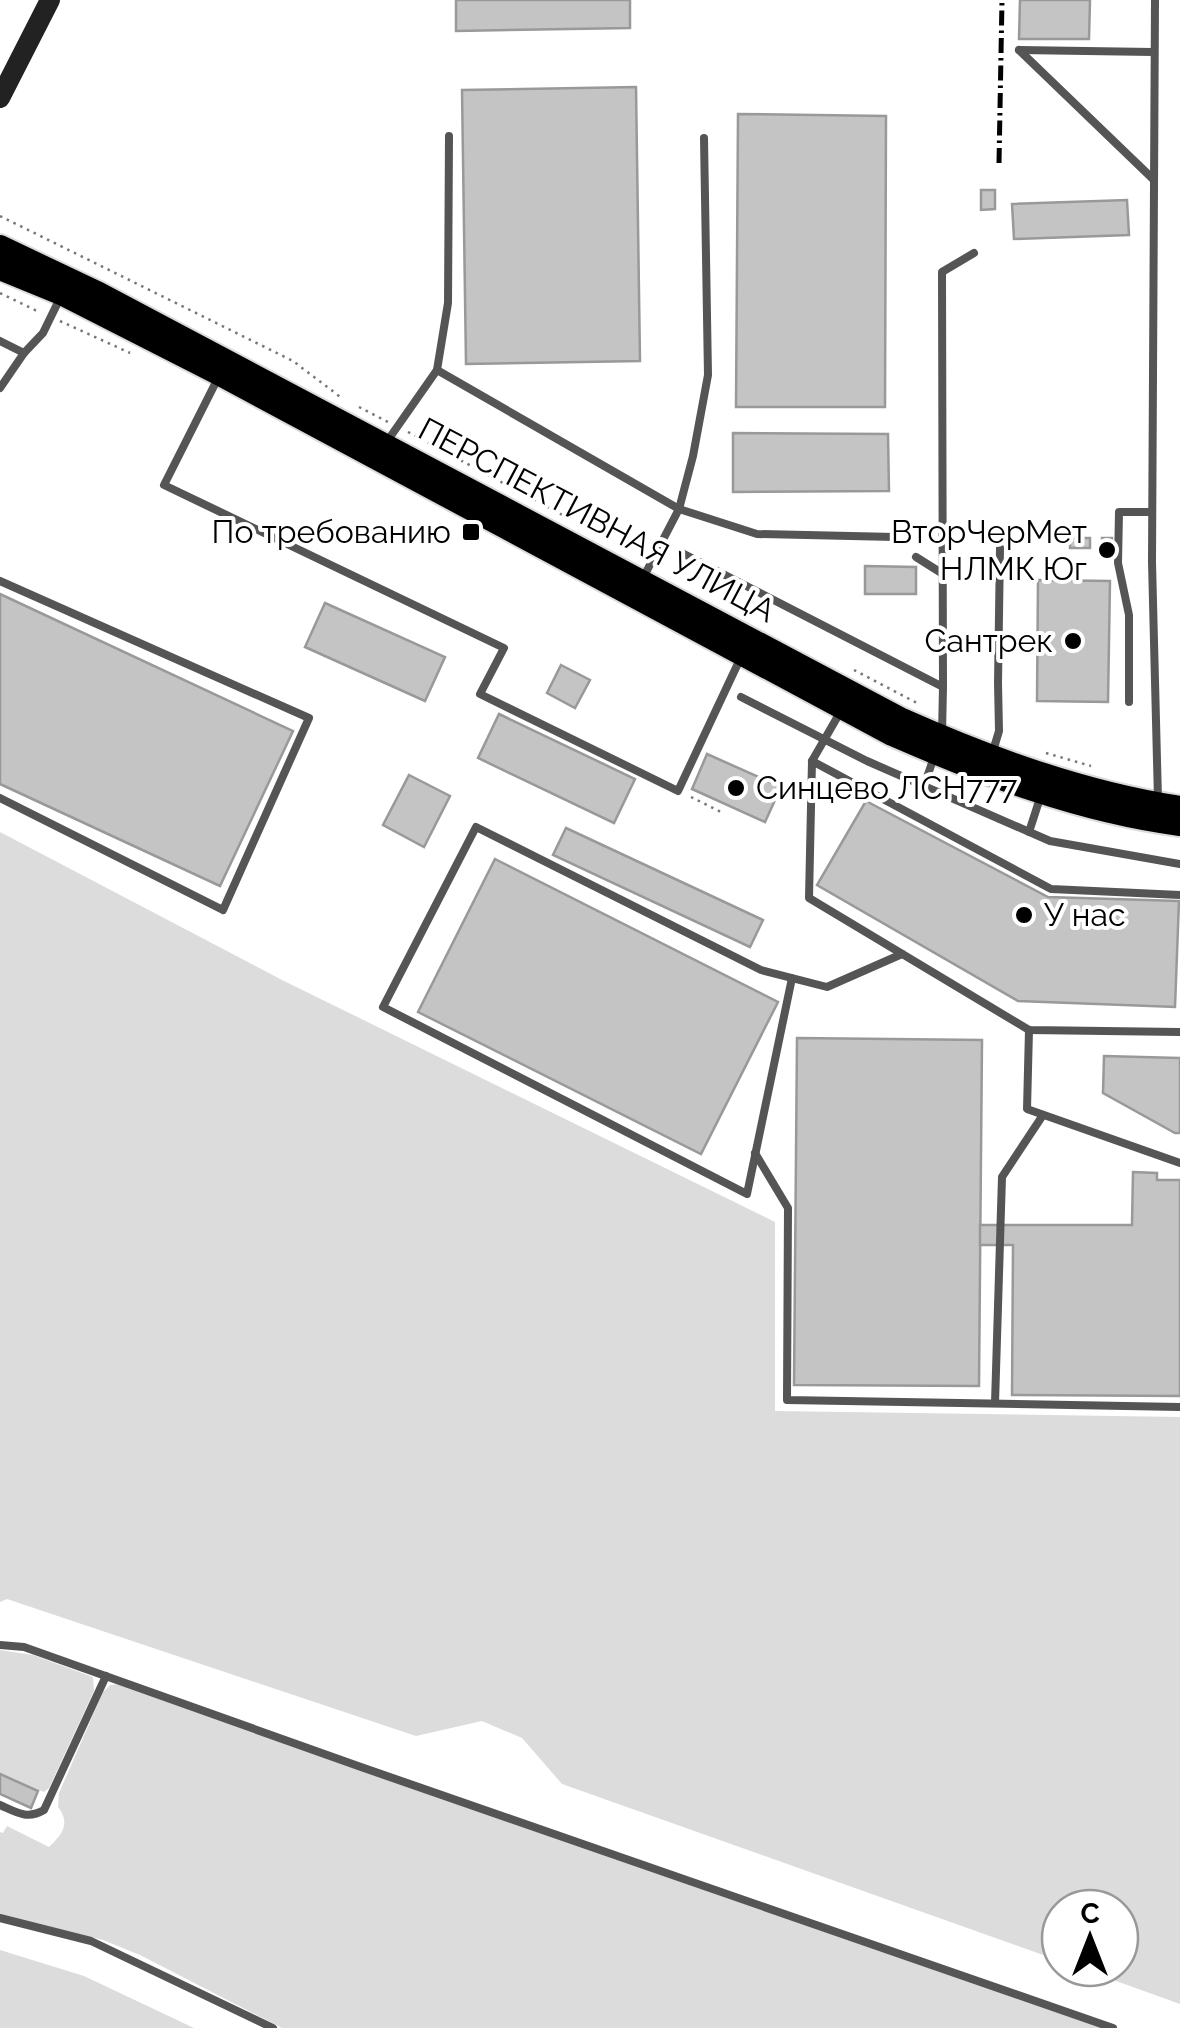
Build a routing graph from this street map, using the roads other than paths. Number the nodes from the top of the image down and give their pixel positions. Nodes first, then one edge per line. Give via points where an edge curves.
1 (50, 0) edge
2 (1154, 0) edge
3 (1153, 52) junction
4 (0, 98) edge
5 (449, 136) dead end
6 (704, 138) dead end
7 (1153, 179) junction
8 (0, 246) edge
9 (974, 254) dead end
10 (0, 269) edge
11 (62, 294) junction
12 (0, 341) edge
13 (24, 353) junction
14 (437, 370) junction
15 (220, 374) junction
16 (0, 388) edge
17 (392, 435) junction
18 (679, 509) junction
19 (1152, 512) junction
20 (895, 537) dead end
21 (1000, 548) dead end
22 (682, 554) dead end
23 (916, 557) dead end
24 (943, 574) junction
25 (0, 580) edge
26 (637, 589) junction
27 (746, 647) junction
28 (943, 687) junction
29 (741, 697) dead end
30 (847, 700) junction
31 (1130, 702) dead end
32 (940, 735) junction
33 (824, 740) junction
34 (812, 762) junction
35 (988, 765) junction
36 (924, 786) junction
37 (1042, 792) junction
38 (0, 798) edge
39 (1165, 810) edge
40 (1180, 825) edge
41 (1029, 832) junction
42 (1180, 864) edge
43 (1180, 895) edge
44 (902, 954) junction
45 (792, 978) junction
46 (1030, 1030) junction
47 (1180, 1032) edge
48 (1043, 1114) junction
49 (755, 1154) junction
50 (1180, 1163) edge
51 (995, 1403) junction
52 (1180, 1406) edge
53 (0, 1645) edge
54 (106, 1676) junction
55 (0, 1805) edge
56 (0, 1918) edge
57 (273, 2028) edge
58 (1113, 2028) edge

1 - 4 main road
2 - 3 lane
3 - 7 lane
3 - 7 lane via 1018,50
5 - 14 lane via 448,303
6 - 18 lane via 708,376
7 - 19 lane
8 - 17 main road, ПЕРСПЕКТИВНАЯ УЛИЦА
9 - 24 lane via 942,272
10 - 11 main road, ПЕРСПЕКТИВНАЯ УЛИЦА
11 - 13 lane via 43,333
11 - 15 main road, ПЕРСПЕКТИВНАЯ УЛИЦА
12 - 13 lane
13 - 16 lane
14 - 17 lane
14 - 18 lane
15 - 26 main road, ПЕРСПЕКТИВНАЯ УЛИЦА
15 - 27 lane via 164,485 504,648 480,694 678,791
17 - 26 main road, ПЕРСПЕКТИВНАЯ УЛИЦА
18 - 20 lane via 758,534
18 - 26 lane
19 - 31 lane via 1119,512
19 - 39 lane
21 - 35 lane via 1000,730
22 - 28 lane
23 - 24 lane
24 - 28 lane
25 - 38 lane via 309,718 223,910
26 - 27 main road, ПЕРСПЕКТИВНАЯ УЛИЦА
27 - 30 main road, ПЕРСПЕКТИВНАЯ УЛИЦА
28 - 32 lane
29 - 33 lane
30 - 32 main road, ПЕРСПЕКТИВНАЯ УЛИЦА
30 - 33 lane
32 - 35 main road, ПЕРСПЕКТИВНАЯ УЛИЦА
32 - 36 lane
33 - 34 lane
33 - 36 lane
34 - 43 lane via 1051,889
34 - 44 lane via 809,898
35 - 37 main road, ПЕРСПЕКТИВНАЯ УЛИЦА
35 - 39 main road, ПЕРСПЕКТИВНАЯ УЛИЦА
36 - 41 lane
37 - 39 main road, ПЕРСПЕКТИВНАЯ УЛИЦА via 1085,805
37 - 41 lane
39 - 40 main road, ПЕРСПЕКТИВНАЯ УЛИЦА
41 - 42 lane
44 - 45 lane via 827,988
44 - 46 lane
45 - 49 lane
45 - 49 lane via 761,970 476,827 384,1007 747,1194
46 - 47 lane
46 - 48 lane via 1027,1109
48 - 50 lane
48 - 51 lane via 1002,1177
49 - 51 lane via 788,1208 787,1400
51 - 52 lane
53 - 54 lane
54 - 55 lane via 44,1810 25,1816
54 - 58 lane
56 - 57 lane via 91,1941

